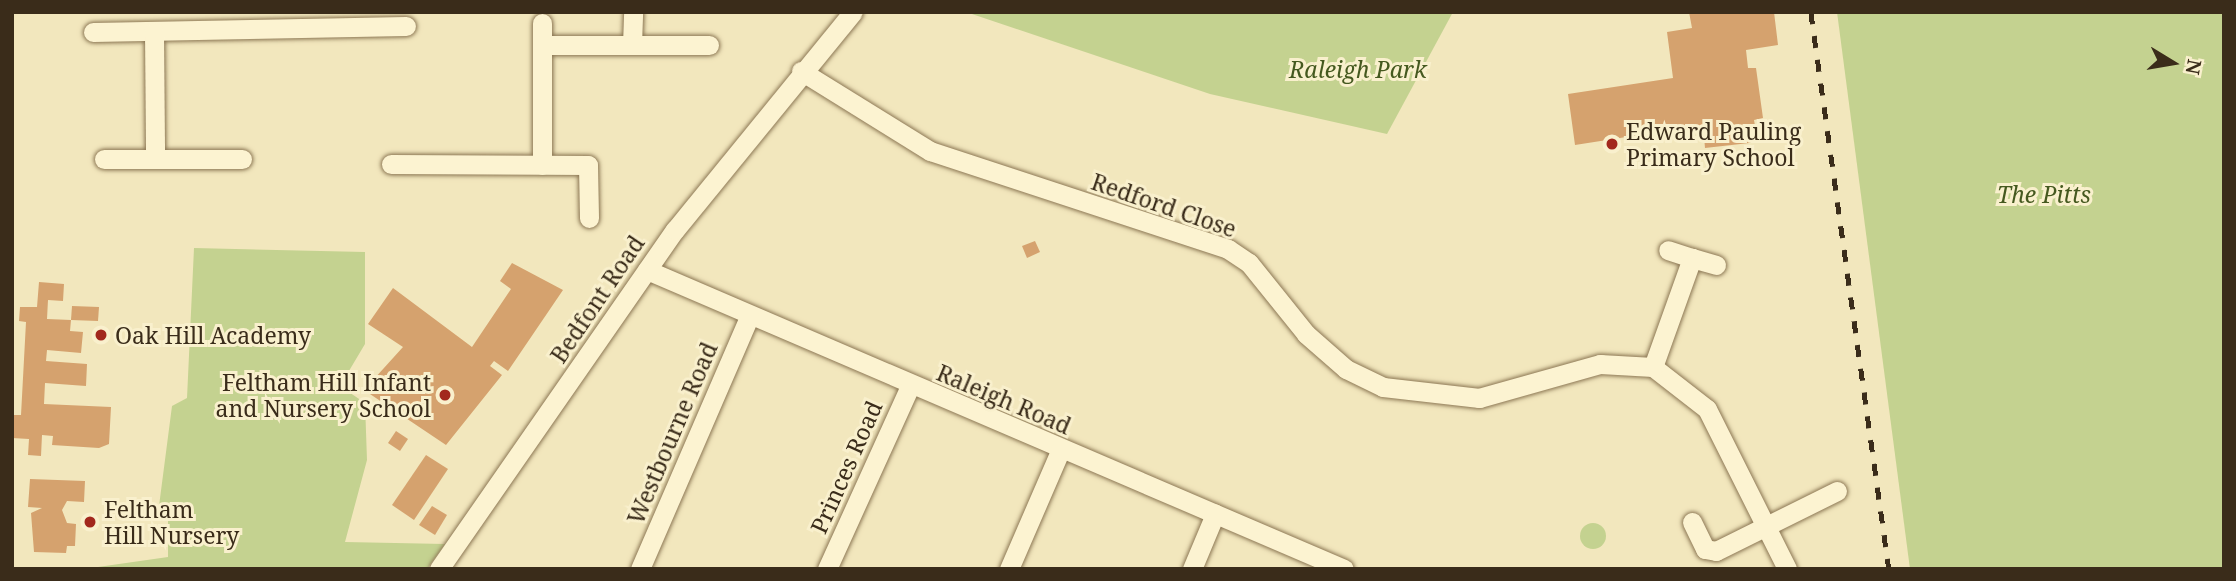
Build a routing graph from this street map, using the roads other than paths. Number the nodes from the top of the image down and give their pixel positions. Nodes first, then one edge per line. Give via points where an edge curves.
1 (634, 12) edge
2 (836, 12) edge
3 (853, 12) edge
4 (279, 21) edge
5 (542, 23) dead end
6 (406, 26) dead end
7 (93, 32) dead end
8 (155, 32) junction
9 (709, 44) dead end
10 (542, 45) junction
11 (632, 45) junction
12 (803, 68) junction
13 (155, 158) junction
14 (104, 159) dead end
15 (242, 159) dead end
16 (391, 164) dead end
17 (542, 165) junction
18 (589, 218) dead end
19 (1668, 250) dead end
20 (1692, 258) junction
21 (1716, 265) dead end
22 (647, 270) junction
23 (749, 317) junction
24 (1653, 367) junction
25 (910, 386) junction
26 (1062, 449) junction
27 (1837, 491) dead end
28 (1215, 514) junction
29 (1692, 522) dead end
30 (1766, 527) junction
31 (439, 569) edge
32 (640, 569) edge
33 (827, 569) edge
34 (1009, 569) edge
35 (1192, 569) edge
36 (1344, 569) edge
37 (1787, 569) edge

1 - 11 street
2 - 12 street, Bedfont Road
3 - 12 street, Bedfont Road
4 - 6 street
4 - 8 street
5 - 10 street
7 - 8 street
8 - 13 street
9 - 11 street
10 - 11 street
10 - 17 street
12 - 22 street, Bedfont Road
12 - 24 street, Redford Close via 930,151 1228,249 1248,263 1306,334 1346,369 1384,387 1479,398 1600,364
13 - 14 street
13 - 15 street
16 - 17 street
17 - 18 street via 588,165
19 - 20 street
20 - 21 street
20 - 24 street
22 - 23 street, Raleigh Road
22 - 31 street, Bedfont Road
23 - 25 street, Raleigh Road
23 - 32 street, Westbourne Road
24 - 30 street via 1707,410
25 - 26 street, Raleigh Road
25 - 33 street, Princes Road
26 - 28 street, Raleigh Road
26 - 34 street
27 - 30 street
28 - 35 street
28 - 36 street, Raleigh Road
29 - 30 street via 1705,549 1716,551
30 - 37 street

